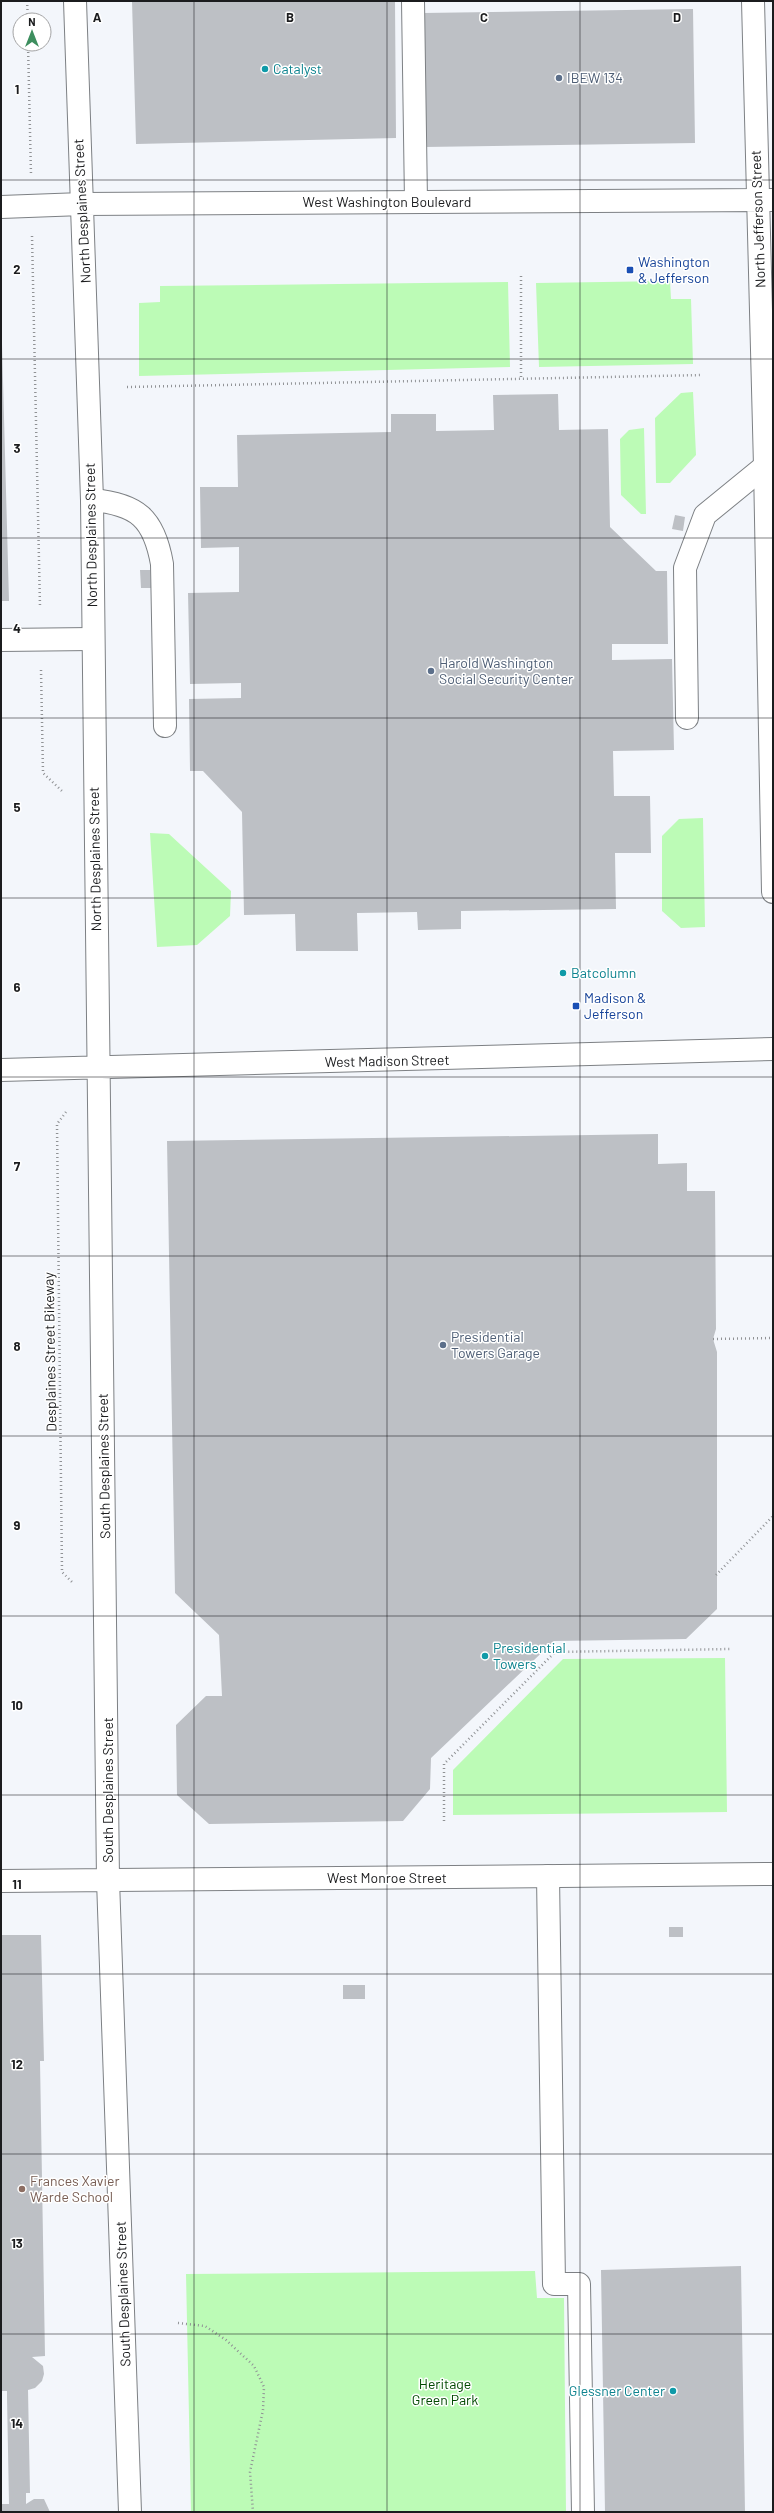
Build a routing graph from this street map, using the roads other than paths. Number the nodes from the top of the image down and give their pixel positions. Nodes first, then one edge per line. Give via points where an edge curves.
1 (75, 1) edge
2 (413, 1) edge
3 (753, 1) edge
4 (765, 200) edge
5 (416, 202) junction
6 (82, 204) junction
7 (1, 207) edge
8 (765, 466) junction
9 (92, 500) junction
10 (92, 639) junction
11 (1, 640) edge
12 (688, 718) dead end
13 (165, 726) dead end
14 (773, 892) edge
15 (773, 1049) edge
16 (100, 1069) junction
17 (1, 1070) edge
18 (773, 1874) edge
19 (548, 1876) junction
20 (108, 1880) junction
21 (1, 1881) edge
22 (130, 2512) edge
23 (583, 2512) edge

1 - 6 main road, North Desplaines Street
2 - 5 main road
3 - 4 main road, North Jefferson Street
4 - 5 main road, West Washington Boulevard
4 - 8 main road, North Jefferson Street
5 - 6 main road, West Washington Boulevard
6 - 7 main road, West Washington Boulevard
6 - 9 main road, North Desplaines Street
8 - 12 main road via 705,515 692,545 685,568
8 - 14 main road, North Jefferson Street
9 - 10 main road, North Desplaines Street
9 - 13 main road via 116,502 132,508 141,515 158,543 162,564
10 - 11 main road
10 - 16 main road, North Desplaines Street
15 - 16 main road, West Madison Street
16 - 17 main road, West Madison Street
16 - 20 main road, South Desplaines Street
18 - 19 main road, West Monroe Street
19 - 20 main road, West Monroe Street
19 - 23 main road via 554,2284 579,2284
20 - 21 main road, West Monroe Street
20 - 22 main road, South Desplaines Street

